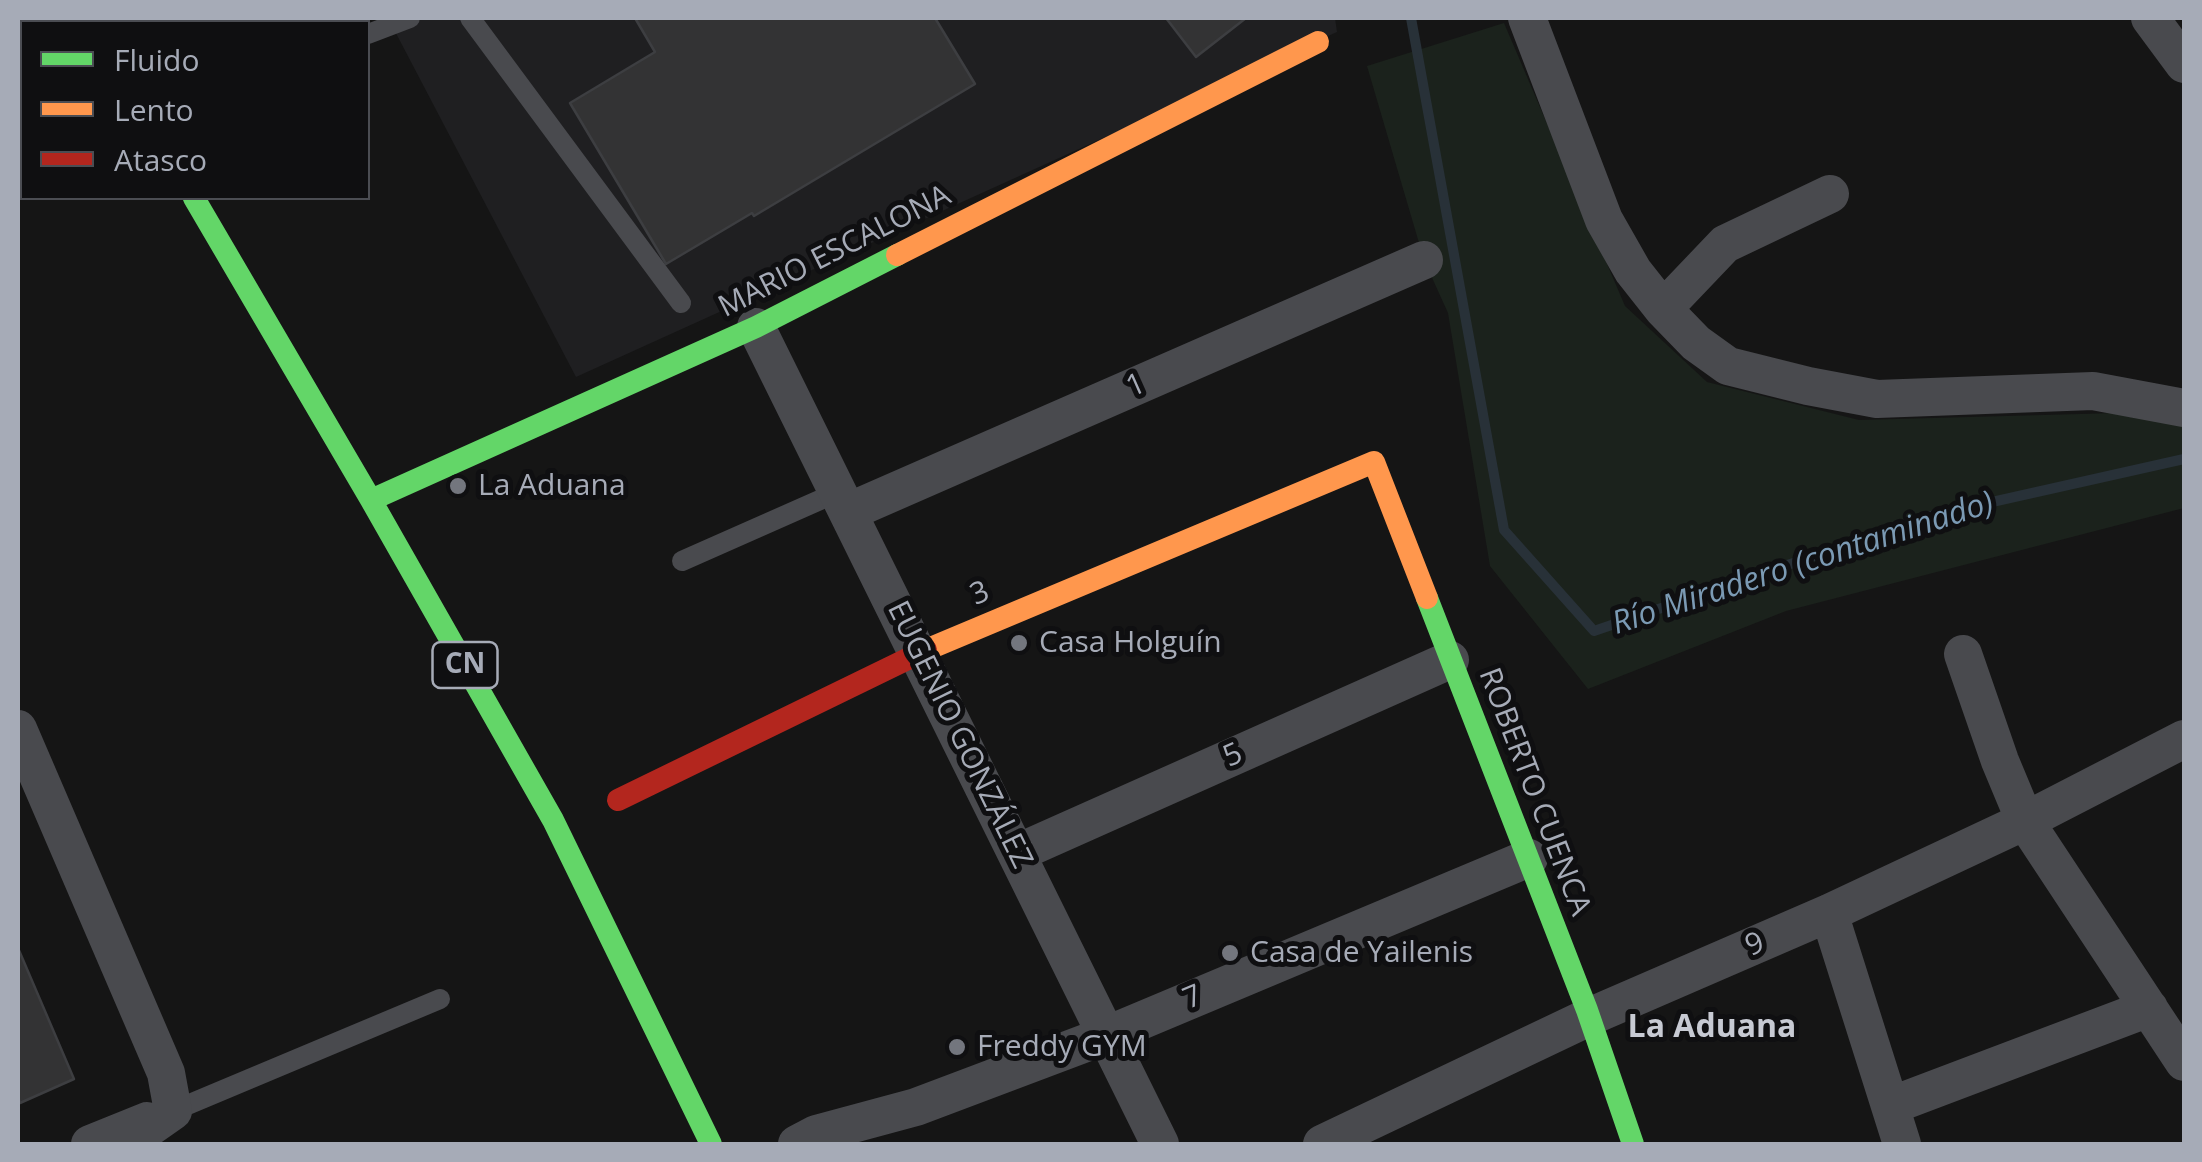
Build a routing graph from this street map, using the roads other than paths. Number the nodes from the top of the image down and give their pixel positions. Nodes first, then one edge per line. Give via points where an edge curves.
1 (410, 18) edge
2 (470, 18) edge
3 (1527, 18) edge
4 (2150, 18) edge
5 (370, 33) edge
6 (1318, 42) dead end
7 (2184, 64) edge
8 (1830, 194) dead end
9 (195, 200) edge
10 (1424, 260) dead end
11 (681, 303) dead end
12 (1663, 309) junction
13 (756, 327) junction
14 (2184, 408) edge
15 (1374, 462) joint
16 (371, 500) junction
17 (843, 502) junction
18 (682, 561) dead end
19 (918, 652) junction
20 (1963, 654) dead end
21 (1450, 660) junction
22 (18, 729) edge
23 (2184, 739) edge
24 (618, 800) dead end
25 (2025, 822) junction
26 (1017, 852) junction
27 (1529, 858) junction
28 (1829, 913) junction
29 (440, 1000) dead end
30 (2148, 1008) junction
31 (1589, 1016) junction
32 (1106, 1035) junction
33 (2184, 1062) edge
34 (1890, 1106) junction
35 (173, 1111) junction
36 (90, 1144) edge
37 (126, 1144) edge
38 (711, 1144) edge
39 (797, 1144) edge
40 (1160, 1144) edge
41 (1322, 1144) edge
42 (1633, 1144) edge
43 (1902, 1144) edge

1 - 5 lane
2 - 11 lane
3 - 12 street via 1604,220
4 - 7 street
6 - 13 street, MARIO ESCALONA
8 - 12 street via 1725,244
9 - 16 street, CN
10 - 17 street, 1
12 - 14 street via 1728,366 1808,386 1877,398 2094,391
13 - 16 street, MARIO ESCALONA
13 - 17 street, EUGENIO GONZÁLEZ
15 - 19 street, 3
15 - 21 street, ROBERTO CUENCA
16 - 38 street, CN via 552,820
17 - 18 lane, 1
17 - 19 street, EUGENIO GONZÁLEZ
19 - 24 street, 3
19 - 26 street, EUGENIO GONZÁLEZ
20 - 25 street
21 - 26 street, 5
21 - 27 street, ROBERTO CUENCA
22 - 35 street via 166,1072
23 - 25 street, 9
25 - 28 street, 9
25 - 30 street
26 - 32 street, EUGENIO GONZÁLEZ
27 - 31 street, ROBERTO CUENCA
27 - 32 street, 7
28 - 31 street, 9
28 - 34 street
29 - 35 lane
30 - 33 street
30 - 34 street
31 - 41 street, 9
31 - 42 street, ROBERTO CUENCA
32 - 39 street, 7
32 - 40 street, EUGENIO GONZÁLEZ
34 - 43 street
35 - 36 street
35 - 37 street

